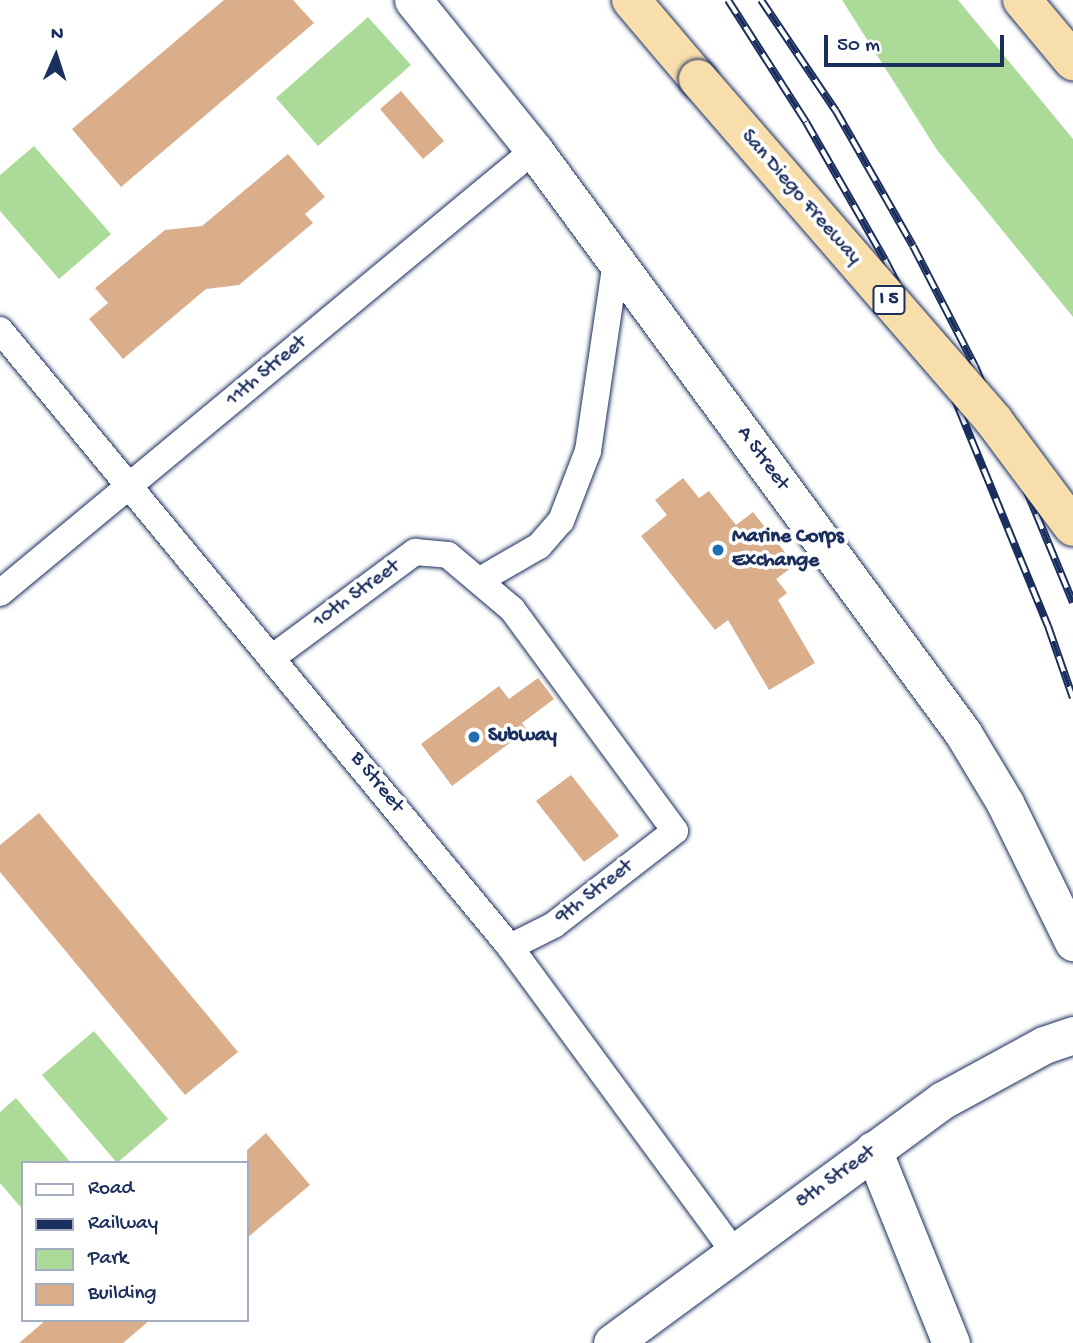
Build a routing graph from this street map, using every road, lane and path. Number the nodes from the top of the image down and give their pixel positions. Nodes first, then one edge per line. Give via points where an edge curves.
1 (413, 0) edge
2 (631, 0) edge
3 (1029, 9) edge
4 (1073, 61) edge
5 (534, 150) junction
6 (616, 261) junction
7 (0, 330) edge
8 (130, 485) junction
9 (1073, 527) edge
10 (480, 580) junction
11 (0, 593) edge
12 (272, 657) junction
13 (1073, 942) edge
14 (510, 947) junction
15 (1073, 1034) edge
16 (873, 1150) junction
17 (734, 1252) junction
18 (612, 1343) edge
19 (951, 1343) edge

1 - 5 main road, A Street
2 - 9 highway, San Diego Freeway / I 5, bridge via 994,421
3 - 4 highway
5 - 6 main road, A Street
5 - 8 street, 11th Street
6 - 10 street via 588,451 561,522 539,547
6 - 13 main road, A Street via 962,733 1005,803
7 - 8 street, B Street
8 - 11 street, 11th Street
8 - 12 street, B Street
10 - 12 street, 10th Street via 448,555 415,552
10 - 14 street, 9th Street via 512,609 675,831 554,925
12 - 14 street, B Street
14 - 17 street, B Street
15 - 16 main road, 8th Street via 943,1100
16 - 17 main road, 8th Street
16 - 19 main road
17 - 18 main road, 8th Street

